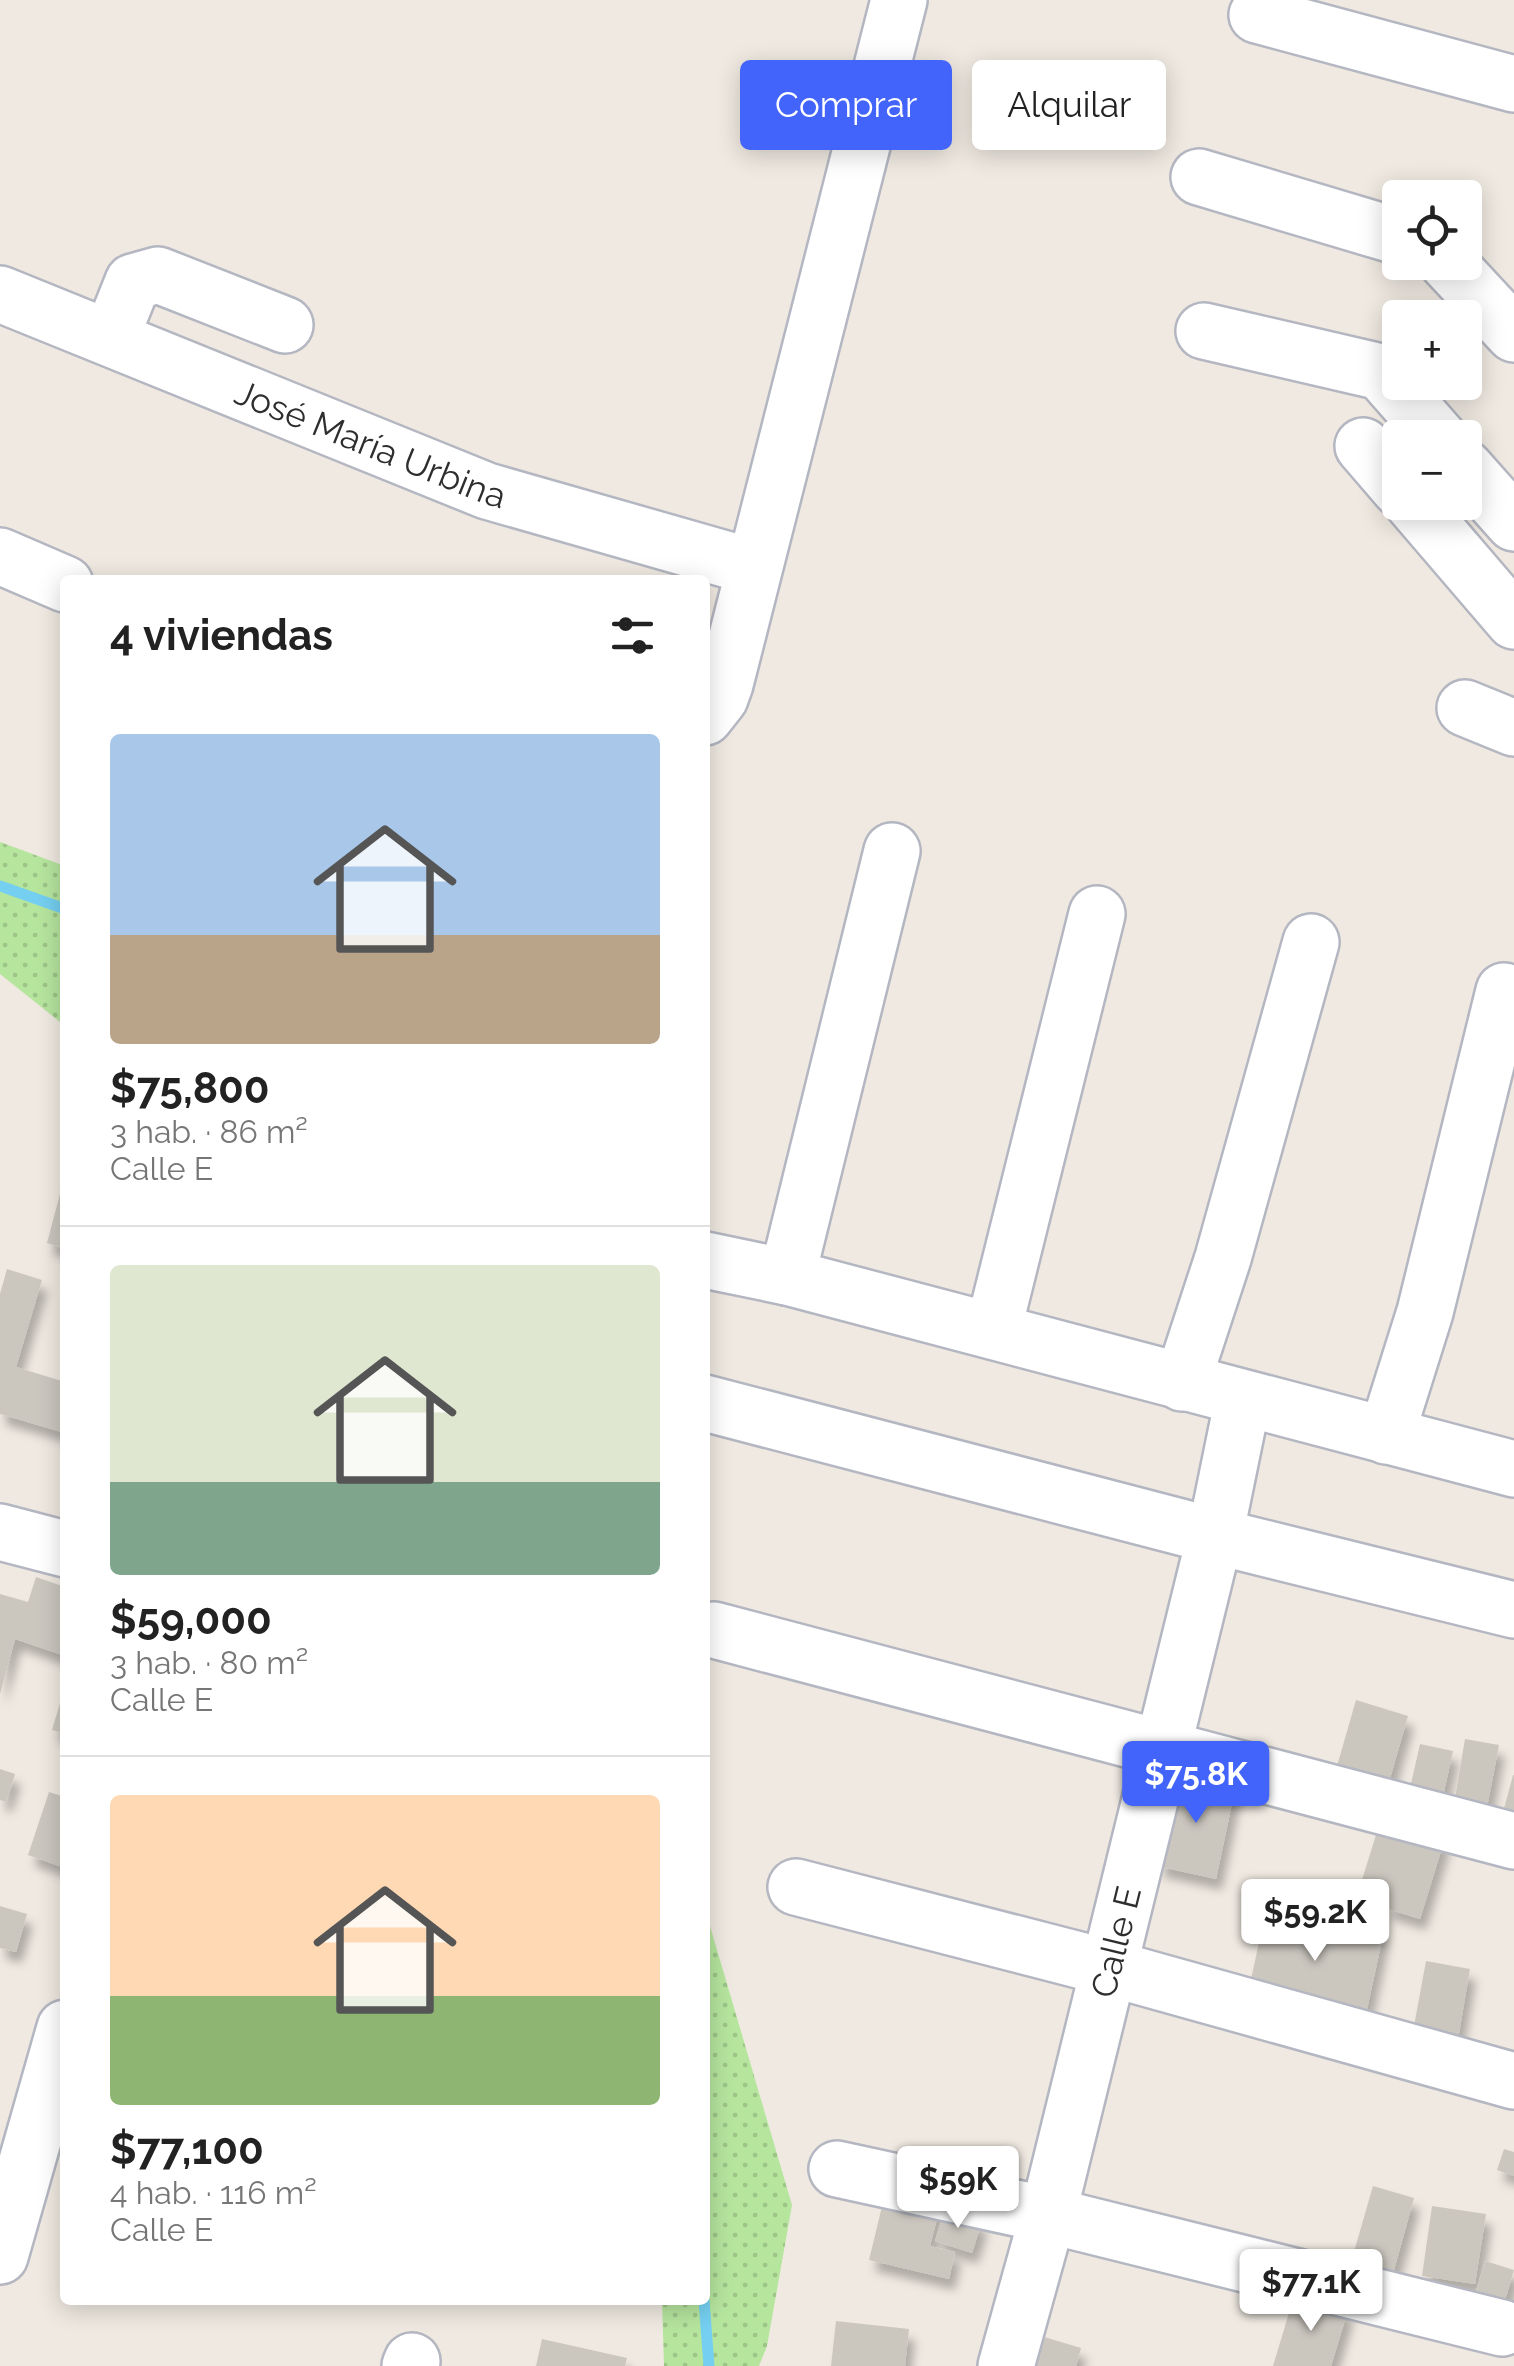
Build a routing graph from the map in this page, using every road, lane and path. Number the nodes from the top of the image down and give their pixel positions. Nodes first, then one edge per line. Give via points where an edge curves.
1 (899, 0) edge
2 (1258, 15) dead end
3 (1514, 84) edge
4 (1199, 177) dead end
5 (1382, 232) edge
6 (1464, 280) edge
7 (0, 294) edge
8 (284, 326) dead end
9 (1204, 332) dead end
10 (1514, 334) edge
11 (111, 337) junction
12 (1422, 420) edge
13 (1363, 446) dead end
14 (1382, 468) edge
15 (1482, 487) edge
16 (1427, 520) edge
17 (1514, 523) edge
18 (0, 556) edge
19 (752, 567) junction
20 (60, 582) edge
21 (1514, 621) edge
22 (710, 711) edge
23 (892, 850) dead end
24 (1096, 914) dead end
25 (1311, 942) dead end
26 (1504, 990) dead end
27 (710, 1261) edge
28 (787, 1277) junction
29 (993, 1330) junction
30 (1182, 1383) junction
31 (1244, 1399) junction
32 (710, 1405) edge
33 (1386, 1436) junction
34 (1514, 1469) edge
35 (0, 1532) edge
36 (1215, 1536) junction
37 (60, 1548) edge
38 (1514, 1610) edge
39 (714, 1630) dead end
40 (1161, 1749) junction
41 (1514, 1841) edge
42 (796, 1887) dead end
43 (1106, 1967) junction
44 (60, 2046) edge
45 (1514, 2081) edge
46 (837, 2169) dead end
47 (1048, 2215) junction
48 (0, 2256) edge
49 (1502, 2328) dead end
50 (1006, 2366) edge

1 - 19 street
2 - 3 street
4 - 5 street
6 - 10 street
7 - 11 street, José María Urbina
8 - 11 street via 158,275 133,282
9 - 12 street via 1381,372
11 - 19 street, José María Urbina via 487,491
13 - 14 street
15 - 17 street
16 - 21 street
18 - 20 street
19 - 22 street via 725,684
23 - 28 street
24 - 29 street
25 - 30 street
26 - 33 street via 1425,1312
27 - 28 street
28 - 29 street
29 - 30 street
30 - 31 street
31 - 33 street
31 - 36 street, Calle E
32 - 36 street
33 - 34 street
35 - 37 street
36 - 38 street
36 - 40 street, Calle E
39 - 40 street
40 - 41 street
40 - 43 street, Calle E
42 - 43 street
43 - 45 street
43 - 47 street, Calle E
44 - 48 street
46 - 47 street
47 - 49 street
47 - 50 street, Calle E

